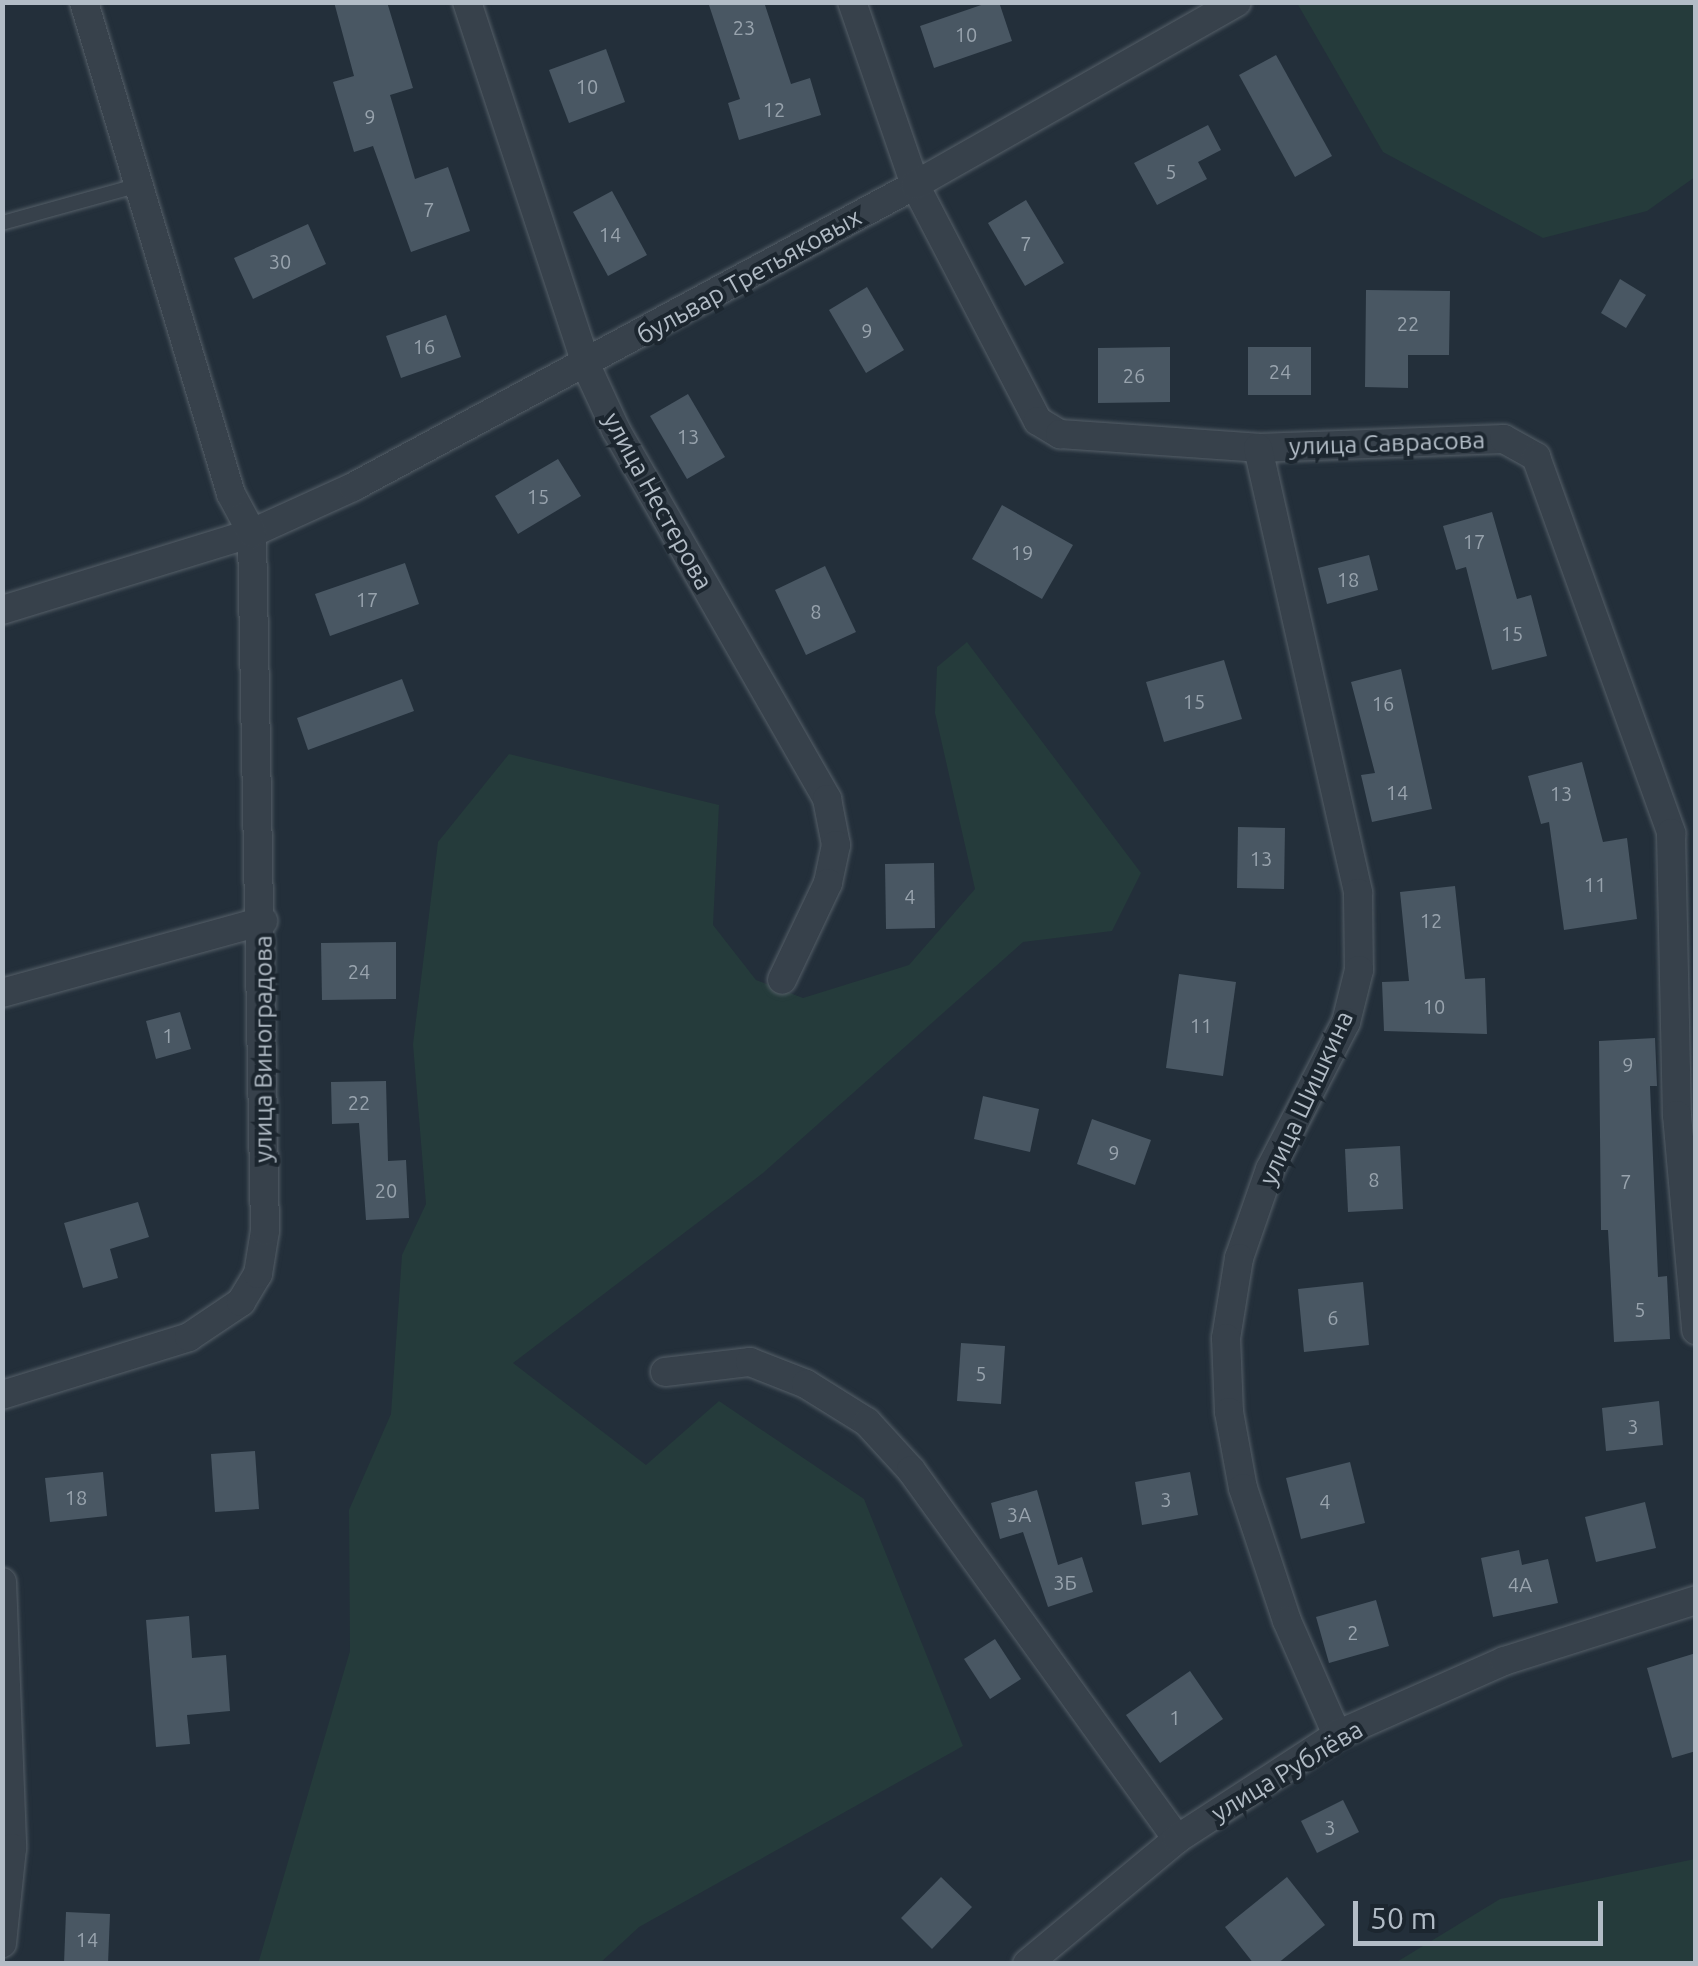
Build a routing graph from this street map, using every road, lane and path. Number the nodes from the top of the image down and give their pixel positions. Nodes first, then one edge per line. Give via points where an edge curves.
1 (84, 2) edge
2 (467, 2) edge
3 (852, 2) edge
4 (1237, 2) edge
5 (138, 185) junction
6 (916, 185) junction
7 (2, 224) edge
8 (586, 365) junction
9 (1258, 448) junction
10 (252, 533) junction
11 (2, 610) edge
12 (263, 921) junction
13 (782, 980) dead end
14 (2, 993) edge
15 (1696, 1330) edge
16 (665, 1372) dead end
17 (2, 1396) edge
18 (2, 1582) edge
19 (1696, 1600) edge
20 (1337, 1735) junction
21 (1177, 1839) junction
22 (2, 1943) edge
23 (1026, 1964) edge

1 - 5 street
2 - 8 street, улица Нестерова
3 - 6 street, улица Саврасова
4 - 6 street, бульвар Третьяковых
5 - 7 lane
5 - 10 street via 231,494
6 - 8 street, бульвар Третьяковых
6 - 9 street, улица Саврасова via 1038,420 1060,434
8 - 10 street, бульвар Третьяковых
8 - 13 street, улица Нестерова via 616,430 827,799 836,845 828,884
9 - 15 street, улица Саврасова via 1504,438 1536,457 1671,833 1677,1115
9 - 20 street, улица Шишкина via 1358,893 1359,970 1346,1022 1270,1169 1238,1258 1226,1338 1229,1412 1242,1488
10 - 11 street, бульвар Третьяковых
10 - 12 street, улица Виноградова
12 - 14 street
12 - 17 street, улица Виноградова via 265,1232 258,1274 241,1302 189,1337
16 - 21 street via 750,1362 806,1384 867,1422 911,1470
18 - 22 street via 12,1848
19 - 20 street, улица Рублёва via 1504,1661
20 - 21 street, улица Рублёва
21 - 23 street, улица Рублёва

